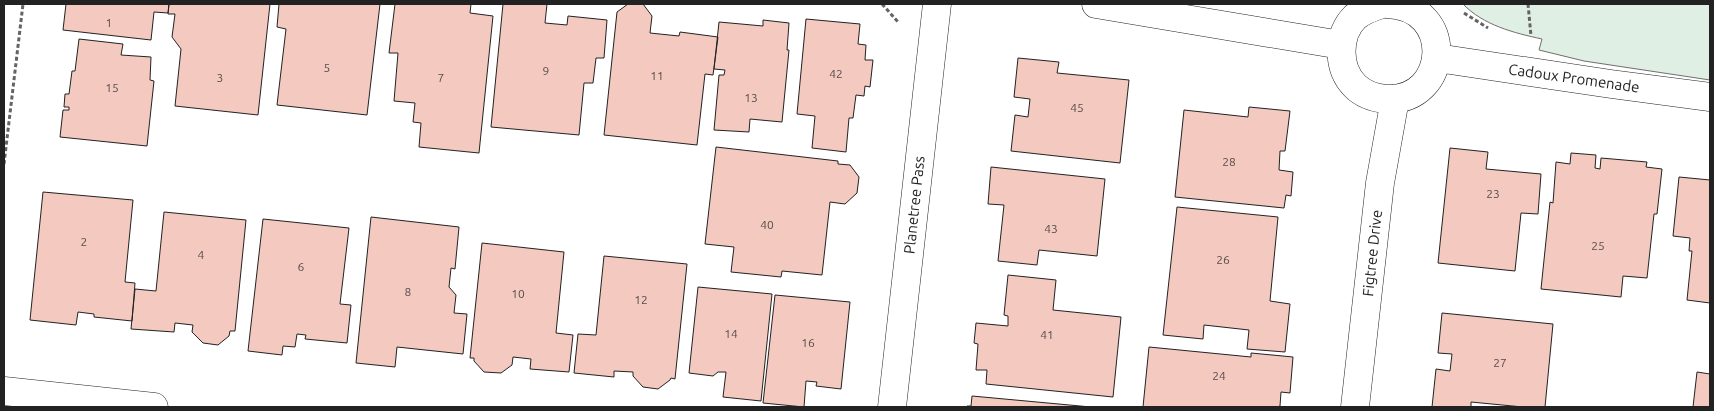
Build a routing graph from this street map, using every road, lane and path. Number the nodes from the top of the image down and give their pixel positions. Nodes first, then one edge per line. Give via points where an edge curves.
1 (23, 4) edge
2 (937, 4) edge
3 (1096, 4) edge
4 (1382, 4) edge
5 (1387, 4) edge
6 (1399, 4) edge
7 (1528, 4) edge
8 (1460, 9) dead end
9 (1493, 30) dead end
10 (1531, 42) dead end
11 (1341, 45) junction
12 (1437, 58) junction
13 (1710, 98) edge
14 (1395, 99) junction
15 (4, 164) edge
16 (4, 391) edge
17 (154, 407) edge
18 (892, 407) edge
19 (1355, 407) edge

1 - 15 path
2 - 18 street, Planetree Pass
3 - 11 street
4 - 11 street via 1355,17
5 - 6 street
6 - 12 street via 1424,18 1432,29 1437,43
7 - 10 path
8 - 9 path
11 - 14 street via 1346,73 1355,86 1380,99
12 - 13 street, Cadoux Promenade
12 - 14 street via 1423,86 1410,95
14 - 19 street, Figtree Drive via 1380,183
16 - 17 street

